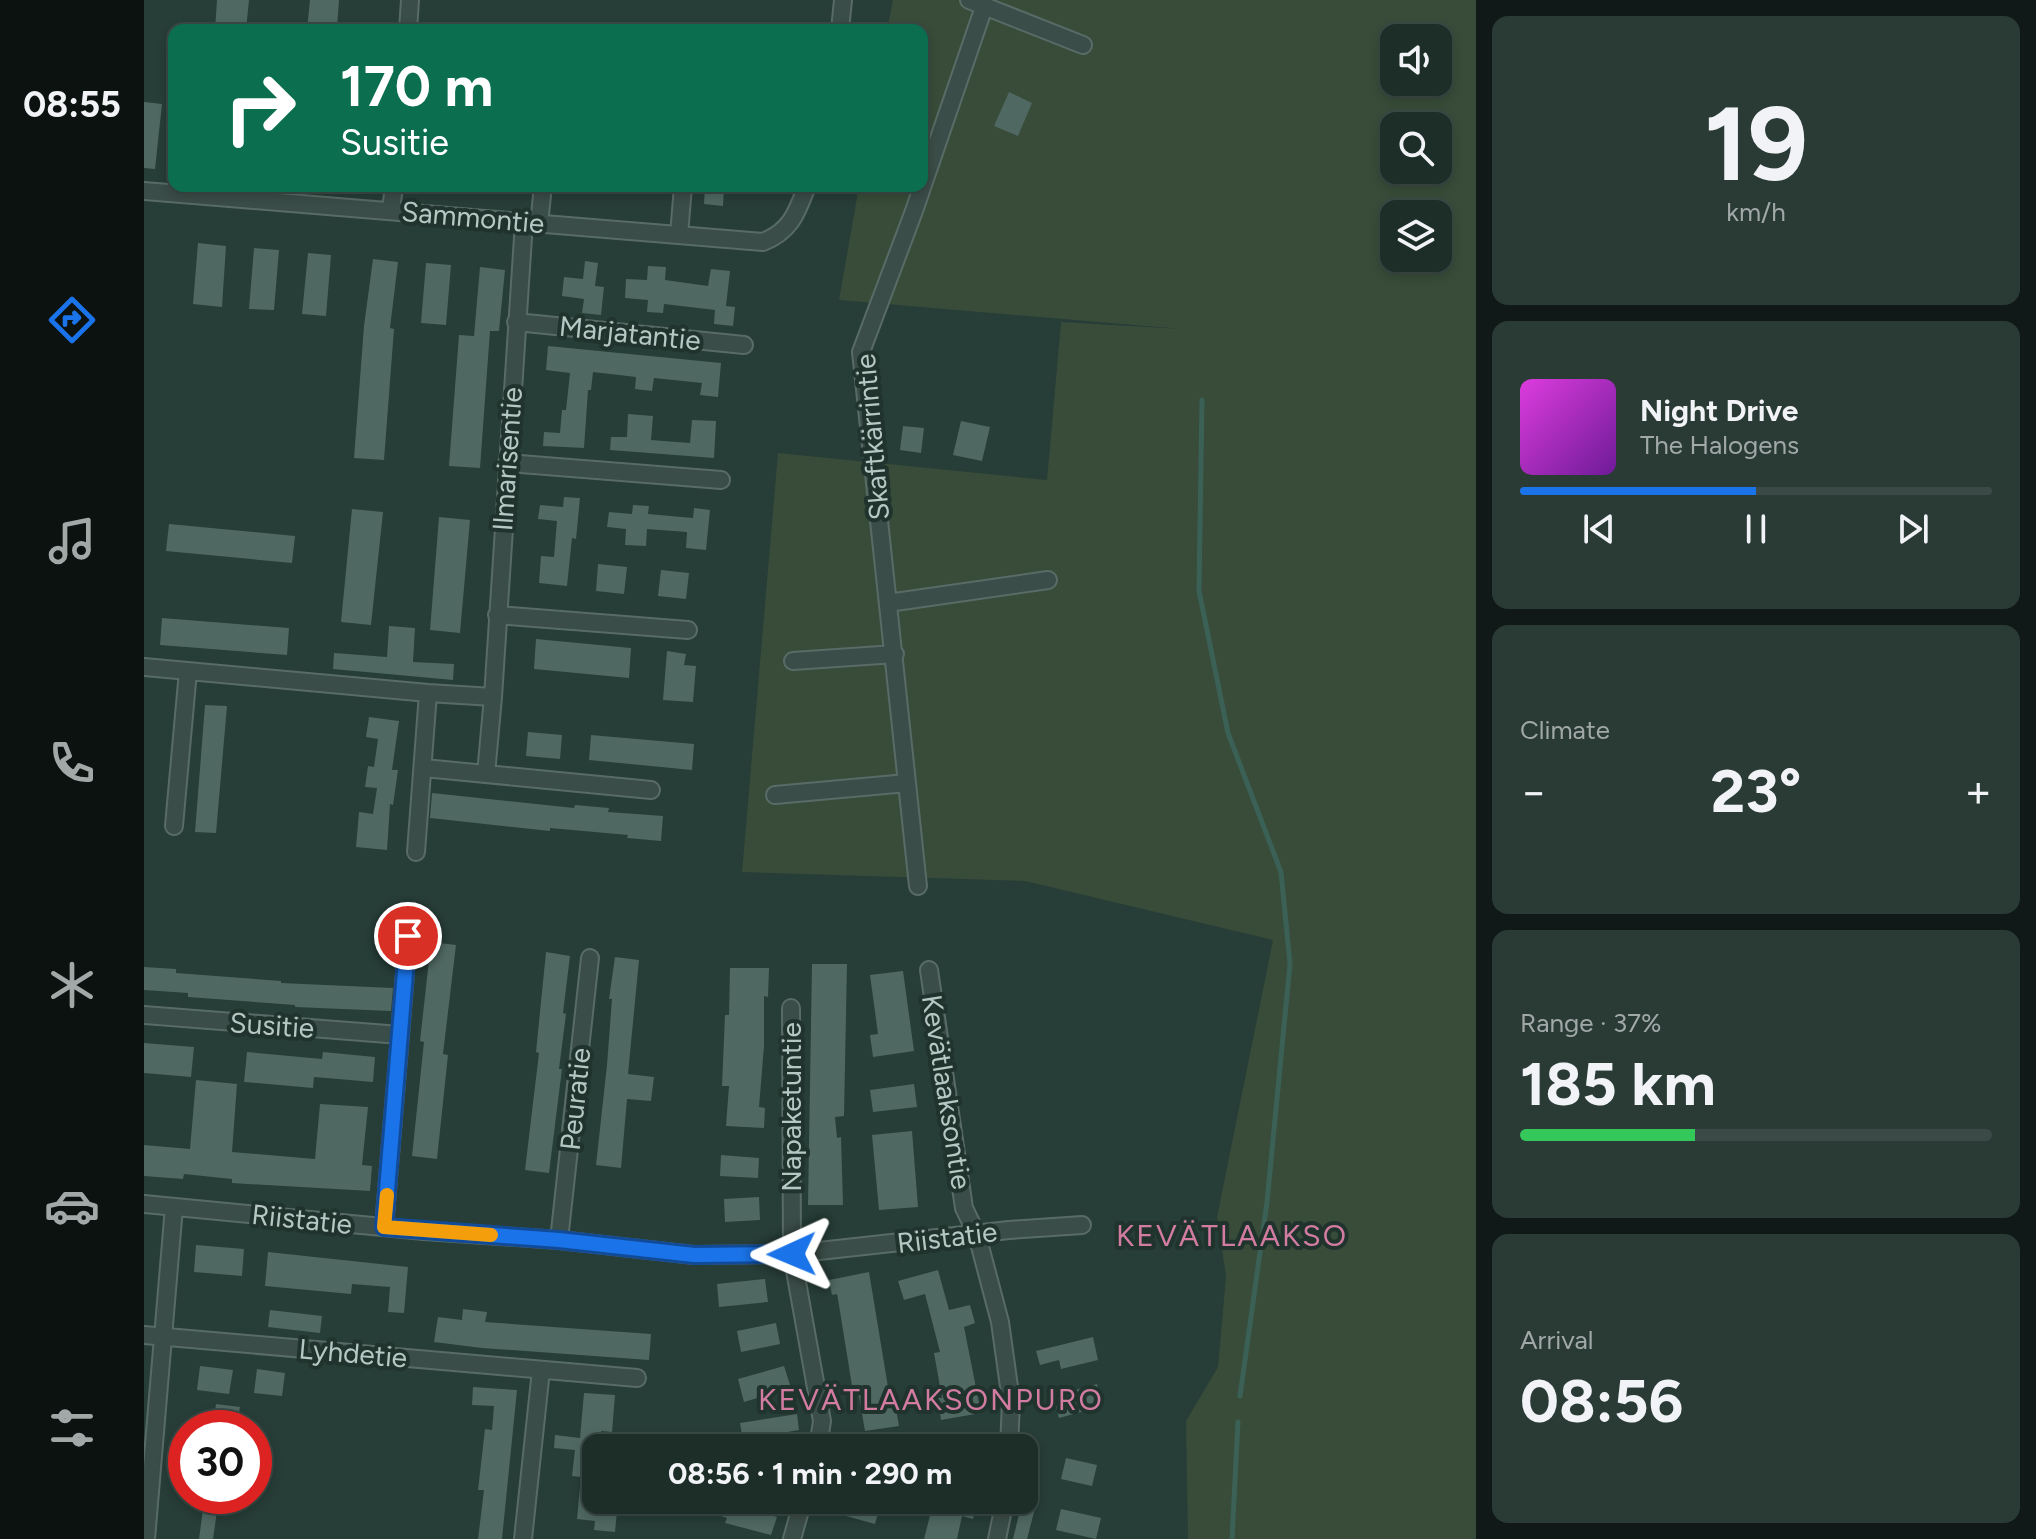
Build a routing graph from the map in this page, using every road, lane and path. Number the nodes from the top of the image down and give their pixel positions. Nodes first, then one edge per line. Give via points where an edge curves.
1 (410, 0) edge
2 (843, 0) edge
3 (977, 4) edge
4 (408, 24) edge
5 (841, 24) edge
6 (1083, 45) dead end
7 (928, 165) edge
8 (144, 191) edge
9 (393, 192) edge
10 (541, 192) edge
11 (683, 192) edge
12 (805, 192) edge
13 (920, 192) edge
14 (391, 210) junction
15 (531, 223) junction
16 (679, 235) junction
17 (516, 322) junction
18 (744, 345) dead end
19 (507, 463) junction
20 (721, 480) dead end
21 (1048, 580) dead end
22 (888, 603) junction
23 (497, 615) junction
24 (688, 630) dead end
25 (895, 654) junction
26 (793, 661) dead end
27 (144, 667) edge
28 (188, 671) junction
29 (428, 693) junction
30 (493, 697) junction
31 (424, 768) junction
32 (486, 774) junction
33 (907, 783) junction
34 (651, 790) dead end
35 (775, 795) dead end
36 (174, 826) dead end
37 (416, 852) dead end
38 (918, 886) dead end
39 (408, 936) dead end
40 (590, 958) dead end
41 (929, 970) dead end
42 (791, 1008) dead end
43 (144, 1015) edge
44 (400, 1035) junction
45 (144, 1204) edge
46 (174, 1207) junction
47 (1082, 1225) dead end
48 (384, 1227) junction
49 (977, 1235) junction
50 (559, 1240) junction
51 (792, 1254) junction
52 (144, 1335) edge
53 (164, 1337) junction
54 (541, 1370) junction
55 (637, 1378) dead end
56 (820, 1434) edge
57 (1010, 1434) edge
58 (146, 1507) edge
59 (799, 1514) edge
60 (1002, 1514) edge
61 (146, 1539) edge
62 (523, 1539) edge
63 (792, 1539) edge
64 (997, 1539) edge

1 - 4 street
2 - 5 street
3 - 6 street
3 - 7 street, Skaftkärrintie
8 - 14 street, Sammontie
9 - 14 street
10 - 15 street, Ilmarisentie
11 - 16 street
12 - 16 street, Sammontie via 795,219 763,242
13 - 22 street, Skaftkärrintie via 861,352
14 - 15 street, Sammontie
15 - 16 street, Sammontie
15 - 17 street, Ilmarisentie
17 - 18 street, Marjatantie
17 - 19 street, Ilmarisentie
19 - 20 street
19 - 23 street, Ilmarisentie
21 - 22 street
22 - 25 street, Skaftkärrintie
23 - 24 street
23 - 30 street, Ilmarisentie
25 - 26 street
25 - 33 street, Skaftkärrintie
27 - 28 street
28 - 29 street
28 - 36 street
29 - 30 street
29 - 31 street
30 - 32 street, Ilmarisentie
31 - 32 street
31 - 37 street
32 - 34 street
33 - 35 street
33 - 38 street, Skaftkärrintie
39 - 44 street
40 - 50 street, Peuratie
41 - 49 street, Kevätlaaksontie via 964,1208
42 - 51 street, Napaketuntie
43 - 44 street, Susitie
44 - 48 street
45 - 46 street, Riistatie
46 - 48 street, Riistatie
46 - 53 street
47 - 49 street, Riistatie
48 - 50 street, Riistatie
49 - 51 street, Riistatie
49 - 57 street, Kevätlaaksontie via 1000,1322 1011,1401
50 - 51 street, Riistatie via 694,1255
51 - 56 street, Napaketuntie
52 - 53 street, Lyhdetie
53 - 54 street, Lyhdetie
53 - 58 street
54 - 55 street, Lyhdetie
54 - 62 street
58 - 61 street
59 - 63 street
60 - 64 street

